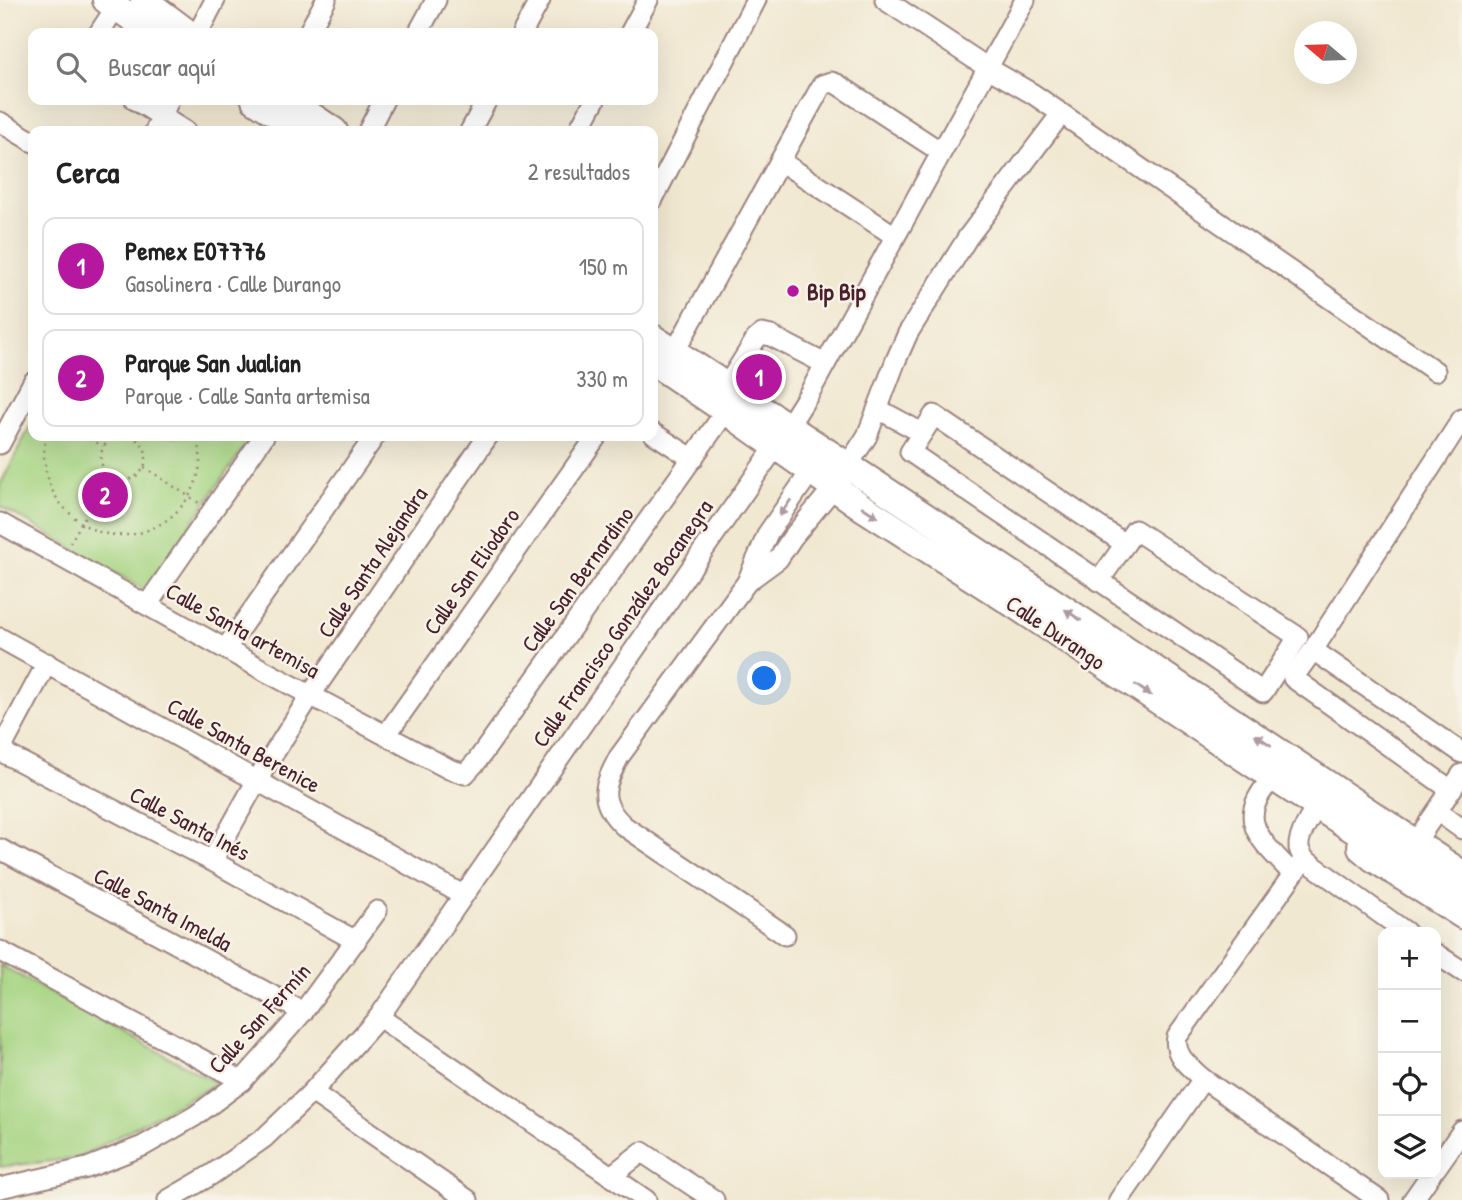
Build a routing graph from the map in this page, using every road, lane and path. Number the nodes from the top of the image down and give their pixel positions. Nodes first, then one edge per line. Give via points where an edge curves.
1 (144, 0) edge
2 (215, 0) edge
3 (326, 0) edge
4 (436, 0) edge
5 (540, 0) edge
6 (648, 0) edge
7 (756, 0) edge
8 (885, 0) edge
9 (1025, 0) edge
10 (111, 3) edge
11 (101, 28) edge
12 (148, 28) edge
13 (181, 28) edge
14 (201, 28) edge
15 (311, 28) edge
16 (421, 28) edge
17 (525, 28) edge
18 (633, 28) edge
19 (988, 68) junction
20 (143, 105) edge
21 (262, 105) edge
22 (295, 105) edge
23 (381, 105) edge
24 (483, 105) edge
25 (592, 105) edge
26 (1061, 114) junction
27 (162, 116) edge
28 (0, 122) edge
29 (177, 126) edge
30 (295, 126) edge
31 (326, 126) edge
32 (371, 126) edge
33 (473, 126) edge
34 (581, 126) edge
35 (28, 139) edge
36 (941, 152) junction
37 (780, 161) junction
38 (658, 189) edge
39 (895, 236) junction
40 (660, 351) edge
41 (825, 364) junction
42 (1435, 371) dead end
43 (28, 391) edge
44 (726, 399) junction
45 (878, 409) junction
46 (1462, 419) edge
47 (922, 433) junction
48 (658, 436) edge
49 (782, 437) junction
50 (45, 441) edge
51 (94, 441) edge
52 (107, 441) edge
53 (140, 441) edge
54 (198, 441) edge
55 (260, 441) edge
56 (371, 441) edge
57 (485, 441) edge
58 (593, 441) edge
59 (0, 444) edge
60 (103, 446) junction
61 (693, 459) junction
62 (818, 461) junction
63 (144, 467) junction
64 (109, 475) junction
65 (840, 476) junction
66 (189, 496) junction
67 (211, 511) junction
68 (0, 523) edge
69 (81, 523) junction
70 (1125, 544) junction
71 (61, 557) junction
72 (1099, 581) junction
73 (747, 582) junction
74 (147, 605) junction
75 (0, 638) edge
76 (226, 648) junction
77 (1313, 650) junction
78 (47, 663) junction
79 (310, 696) junction
80 (386, 735) junction
81 (0, 751) edge
82 (1462, 753) edge
83 (1283, 769) junction
84 (465, 774) joint
85 (257, 780) junction
86 (1457, 782) edge
87 (1324, 796) junction
88 (1437, 811) junction
89 (1367, 824) junction
90 (1462, 829) edge
91 (1415, 843) junction
92 (0, 849) edge
93 (212, 861) junction
94 (1298, 867) junction
95 (1462, 874) edge
96 (463, 895) junction
97 (1462, 900) edge
98 (377, 911) dead end
99 (1462, 919) edge
100 (1398, 927) edge
101 (785, 935) dead end
102 (356, 941) junction
103 (0, 951) edge
104 (1441, 957) edge
105 (1462, 971) edge
106 (303, 1012) junction
107 (379, 1017) junction
108 (1203, 1079) junction
109 (242, 1081) junction
110 (312, 1093) junction
111 (1462, 1131) edge
112 (1441, 1161) edge
113 (611, 1176) junction
114 (1428, 1179) edge
115 (0, 1188) edge
116 (167, 1200) edge
117 (468, 1200) edge
118 (646, 1200) edge
119 (714, 1200) edge
120 (1118, 1200) edge
121 (1379, 1200) edge
122 (1413, 1200) edge

1 - 13 main road
2 - 14 street
3 - 15 street
4 - 16 street
5 - 17 street
6 - 18 street
7 - 38 street
8 - 19 street
9 - 19 street, Calle Francisco González Bocanegra
10 - 11 street
10 - 12 main road
19 - 26 street
19 - 36 street, Calle Francisco González Bocanegra
20 - 27 street
21 - 30 main road
22 - 31 main road
23 - 32 street
24 - 33 street
25 - 34 street
26 - 42 street
26 - 45 street via 942,278 908,333
27 - 29 street
28 - 35 street
36 - 37 street via 837,84 826,82
36 - 39 street, Calle Francisco González Bocanegra
37 - 39 street
37 - 40 street
39 - 41 street, Calle Francisco González Bocanegra
40 - 44 main road, Calle Durango
41 - 44 street, Calle San Bernardino via 762,334
41 - 49 street, Calle Francisco González Bocanegra
43 - 59 street
44 - 49 main road, Calle Durango
44 - 61 street, Calle San Bernardino
45 - 47 street
45 - 65 street via 867,436
46 - 77 street
47 - 70 street via 934,415
47 - 72 street via 910,452
48 - 61 street
49 - 62 main road, Calle Durango
49 - 96 street, Calle Francisco González Bocanegra
50 - 69 path via 44,465 50,488 63,508
51 - 60 path
52 - 60 path
53 - 63 path
54 - 66 path via 197,479
55 - 67 street
56 - 76 street
57 - 79 street, Calle Santa Alejandra
58 - 80 street, Calle San Eliodoro
60 - 64 path via 100,458
61 - 84 street, Calle San Bernardino
62 - 65 main road, Calle Durango
62 -> 73 street via 768,533
63 - 64 path via 128,480
63 - 66 path
64 - 69 path
65 - 73 street via 778,559
65 - 83 main road, Calle Durango via 1006,599
66 - 67 path
66 - 69 path via 165,522 141,532 114,534
67 - 74 street
68 - 71 street, Calle Santa artemisa
69 - 71 path
70 - 72 street
70 - 72 street via 1135,530 1298,637 1263,692
71 - 74 street, Calle Santa artemisa
73 - 101 street via 620,757 607,779 605,793 624,826
74 - 76 street, Calle Santa artemisa
75 - 78 street, Calle Santa Berenice
76 - 79 street, Calle Santa artemisa
77 - 82 street
77 - 86 street via 1293,678
78 - 81 street
78 - 85 street, Calle Santa Berenice
79 - 80 street, Calle Santa artemisa
79 - 85 street, Calle Santa Alejandra
80 - 84 street, Calle Santa artemisa
81 - 93 street, Calle Santa Inés
83 - 87 main road, Calle Durango
83 - 94 street via 1266,786 1252,819 1260,839
85 - 93 street, Calle Santa Alejandra
85 - 96 street, Calle Santa Berenice
86 - 88 street
87 - 89 main road, Calle Durango
87 - 94 street via 1300,841
88 - 90 street
88 - 91 street
89 - 91 main road, Calle Durango
89 - 97 main road, Calle Durango
89 - 99 street via 1358,850
91 - 95 main road, Calle Durango
92 - 106 street, Calle Santa Imelda
93 - 102 street, Calle Santa Inés
94 - 100 street
94 - 108 street via 1178,1037 1177,1052
96 - 107 street, Calle Francisco González Bocanegra
98 - 102 street, Calle San Fermín
102 - 106 street, Calle San Fermín
103 - 109 street
104 - 105 street
106 - 109 street, Calle San Fermín
107 - 110 street, Calle Francisco González Bocanegra
107 - 113 street
108 - 120 street
108 - 121 street
109 - 115 street, Calle San Fermín via 143,1146 88,1168
110 - 116 street, Calle Francisco González Bocanegra via 264,1138
110 - 117 street
111 - 112 street
113 - 118 street
113 - 119 street via 642,1152
114 - 122 street

